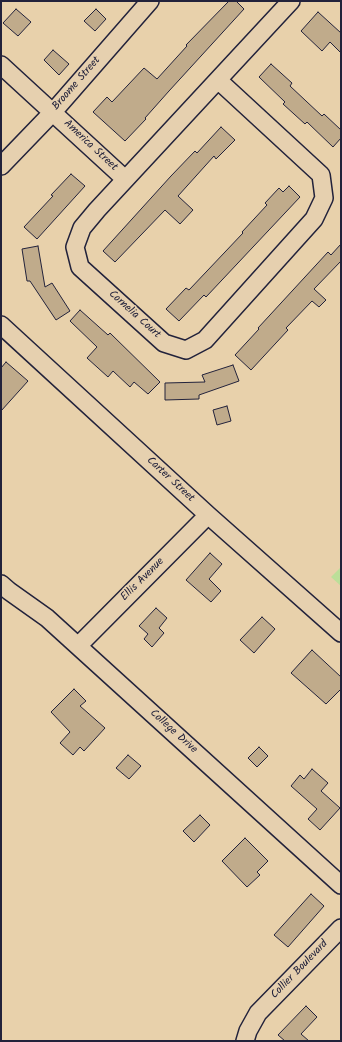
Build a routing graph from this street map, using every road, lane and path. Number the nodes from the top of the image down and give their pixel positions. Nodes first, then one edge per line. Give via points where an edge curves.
1 (150, 1) edge
2 (291, 1) edge
3 (1, 65) edge
4 (218, 80) junction
5 (53, 112) junction
6 (1, 166) edge
7 (125, 179) junction
8 (1, 325) edge
9 (208, 515) junction
10 (1, 584) edge
11 (341, 633) edge
12 (78, 646) junction
13 (341, 886) edge
14 (341, 928) edge
15 (245, 1041) edge

1 - 5 street, Broome Street
2 - 4 street, Cornelia Court
3 - 5 street, America Street
4 - 7 street, Cornelia Court
4 - 7 street, Cornelia Court via 321,175 324,198 314,220 205,340 186,350 164,343 80,267 75,247 82,228
5 - 6 street, Broome Street
5 - 7 street, America Street
8 - 9 street, Carter Street
9 - 11 street, Carter Street
9 - 12 street, Ellis Avenue
10 - 12 street, College Drive via 47,618
12 - 13 street, College Drive
14 - 15 street, Collier Boulevard via 258,1013

